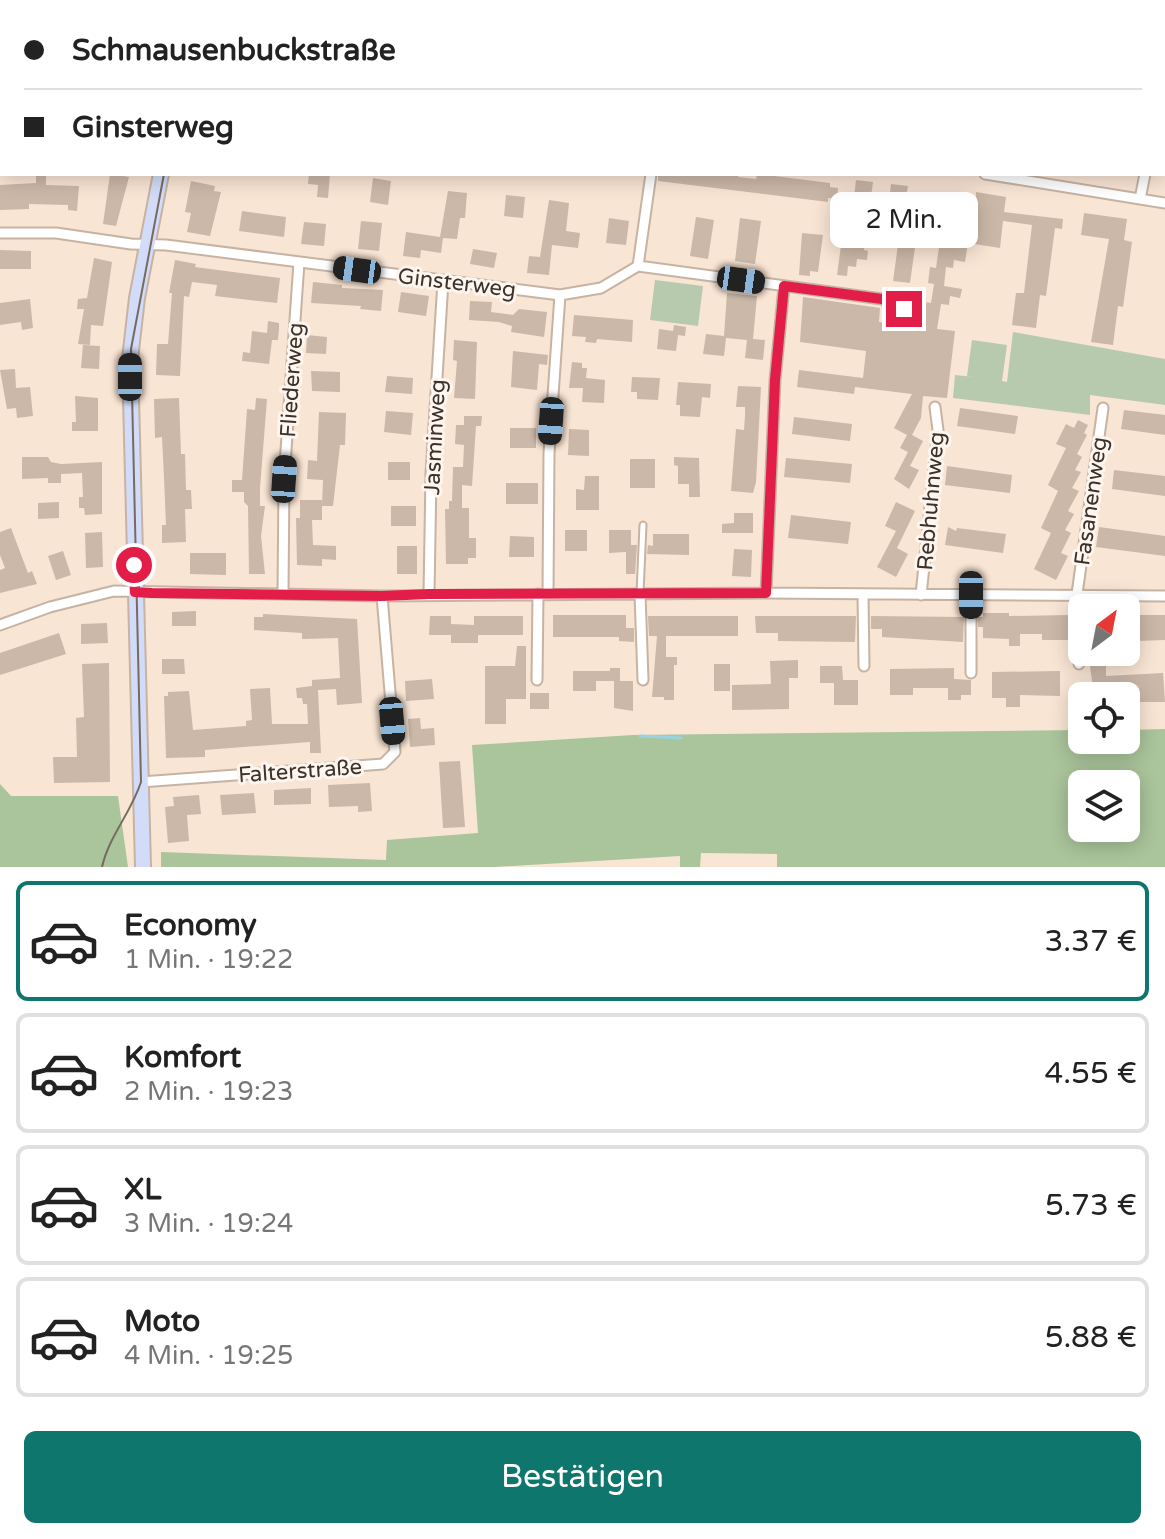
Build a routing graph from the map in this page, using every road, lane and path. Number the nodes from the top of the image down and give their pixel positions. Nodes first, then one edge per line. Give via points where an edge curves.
1 (161, 176) edge
2 (651, 176) edge
3 (997, 176) edge
4 (1145, 176) edge
5 (1140, 199) junction
6 (1165, 203) edge
7 (0, 233) edge
8 (147, 245) junction
9 (299, 262) junction
10 (638, 266) junction
11 (443, 281) junction
12 (784, 286) junction
13 (560, 295) junction
14 (904, 309) dead end
15 (935, 407) dead end
16 (1103, 408) dead end
17 (643, 525) dead end
18 (135, 592) junction
19 (283, 593) junction
20 (766, 593) junction
21 (429, 594) junction
22 (543, 594) junction
23 (640, 594) junction
24 (863, 594) junction
25 (1068, 594) edge
26 (1077, 594) edge
27 (921, 595) junction
28 (971, 595) junction
29 (1140, 595) edge
30 (382, 596) junction
31 (1165, 596) edge
32 (0, 625) edge
33 (864, 666) dead end
34 (971, 673) dead end
35 (537, 680) dead end
36 (643, 680) dead end
37 (141, 782) junction
38 (143, 867) edge

1 - 8 street
2 - 10 street
3 - 5 street
4 - 5 street
5 - 6 street
7 - 8 street, Ginsterweg via 56,233
8 - 9 street, Ginsterweg
8 - 18 street via 130,359
9 - 11 street, Ginsterweg
9 - 19 street, Fliederweg via 284,479
10 - 12 street
10 - 13 street, Ginsterweg via 601,288
11 - 13 street, Ginsterweg
11 - 21 street, Jasminweg
12 - 14 street via 882,299
12 - 20 street
13 - 22 street
15 - 27 street, Rebhuhnweg via 938,430
16 - 26 street, Fasanenweg
17 - 23 lane
18 - 19 street
18 - 32 street via 105,592
18 - 37 street
19 - 30 street
20 - 23 street
20 - 24 street
21 - 22 street
21 - 30 street
22 - 23 street
22 - 35 street
23 - 36 street
24 - 27 street
24 - 33 street
25 - 28 street
27 - 28 street
28 - 34 street
29 - 31 street
30 - 37 street, Falterstraße via 395,752 383,764
37 - 38 street

